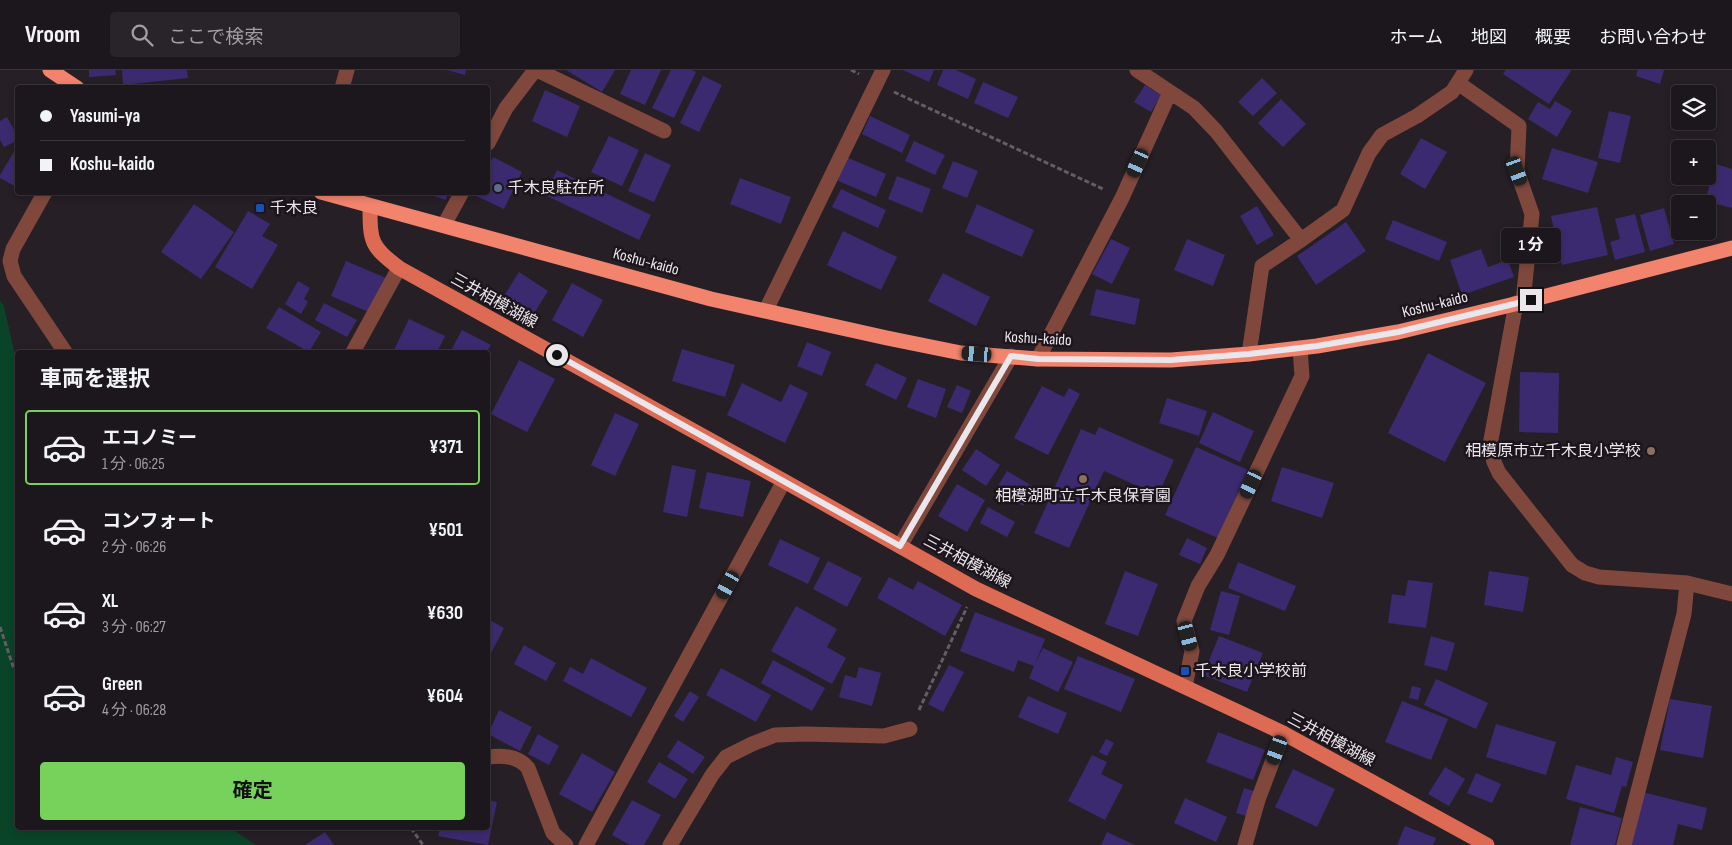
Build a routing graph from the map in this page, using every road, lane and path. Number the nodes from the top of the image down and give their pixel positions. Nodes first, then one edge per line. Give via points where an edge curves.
1 (50, 70) edge
2 (348, 70) edge
3 (536, 70) edge
4 (851, 70) edge
5 (1137, 70) edge
6 (1466, 70) edge
7 (880, 77) edge
8 (70, 80) edge
9 (1458, 83) junction
10 (343, 85) edge
11 (1170, 92) junction
12 (664, 131) dead end
13 (490, 139) edge
14 (43, 195) edge
15 (331, 195) edge
16 (460, 195) edge
17 (1122, 198) junction
18 (370, 207) junction
19 (444, 225) junction
20 (1301, 240) junction
21 (1732, 248) edge
22 (399, 268) junction
23 (1520, 303) junction
24 (766, 310) junction
25 (1300, 348) junction
26 (64, 350) edge
27 (354, 350) edge
28 (1249, 354) junction
29 (1011, 356) junction
30 (1038, 359) junction
31 (784, 481) junction
32 (900, 546) junction
33 (1687, 583) junction
34 (976, 589) junction
35 (1732, 594) edge
36 (0, 627) edge
37 (15, 670) edge
38 (1185, 687) junction
39 (910, 729) joint
40 (1283, 733) junction
41 (490, 756) edge
42 (412, 830) edge
43 (423, 845) edge
44 (566, 845) edge
45 (586, 845) edge
46 (670, 845) edge
47 (1245, 845) edge
48 (1487, 845) edge
49 (1624, 845) edge

1 - 8 highway
2 - 10 street
3 - 12 street
3 - 13 street via 506,108
4 - 7 path
5 - 11 street
6 - 9 street
7 - 17 path
7 - 24 street
9 - 20 street via 1452,92 1382,136 1369,153 1343,210
9 - 23 street via 1519,126 1517,171 1532,214
11 - 17 street
11 - 20 street via 1194,108 1216,131
14 - 26 street via 13,249 10,261 14,276
15 - 18 highway, Koshu-kaido
16 - 19 street
17 - 30 street
18 - 19 highway, Koshu-kaido
18 - 22 main road, 三井相模湖線 via 370,234 379,252
19 - 24 highway, Koshu-kaido via 712,299
20 - 28 street via 1262,266
21 - 23 highway, Koshu-kaido
22 - 27 street
22 - 31 main road, 三井相模湖線
23 - 25 highway, Koshu-kaido via 1398,332
23 - 33 street via 1490,446 1499,473 1572,565 1585,573 1599,577
24 - 29 highway, Koshu-kaido via 961,353
25 - 28 highway, Koshu-kaido
25 - 38 street via 1302,376 1217,555 1198,586 1184,621 1192,651
28 - 30 highway, Koshu-kaido via 1171,360
29 - 30 highway, Koshu-kaido
29 - 32 street
31 - 32 main road, 三井相模湖線
31 - 45 street
32 - 34 main road, 三井相模湖線
33 - 35 street
33 - 49 street via 1684,614
34 - 38 main road, 三井相模湖線
34 - 39 path
36 - 37 path
38 - 40 main road, 三井相模湖線
39 - 46 street via 884,736 775,736 726,756
40 - 47 street
40 - 48 main road, 三井相模湖線
41 - 44 street via 503,755 528,768 553,833
42 - 43 path

